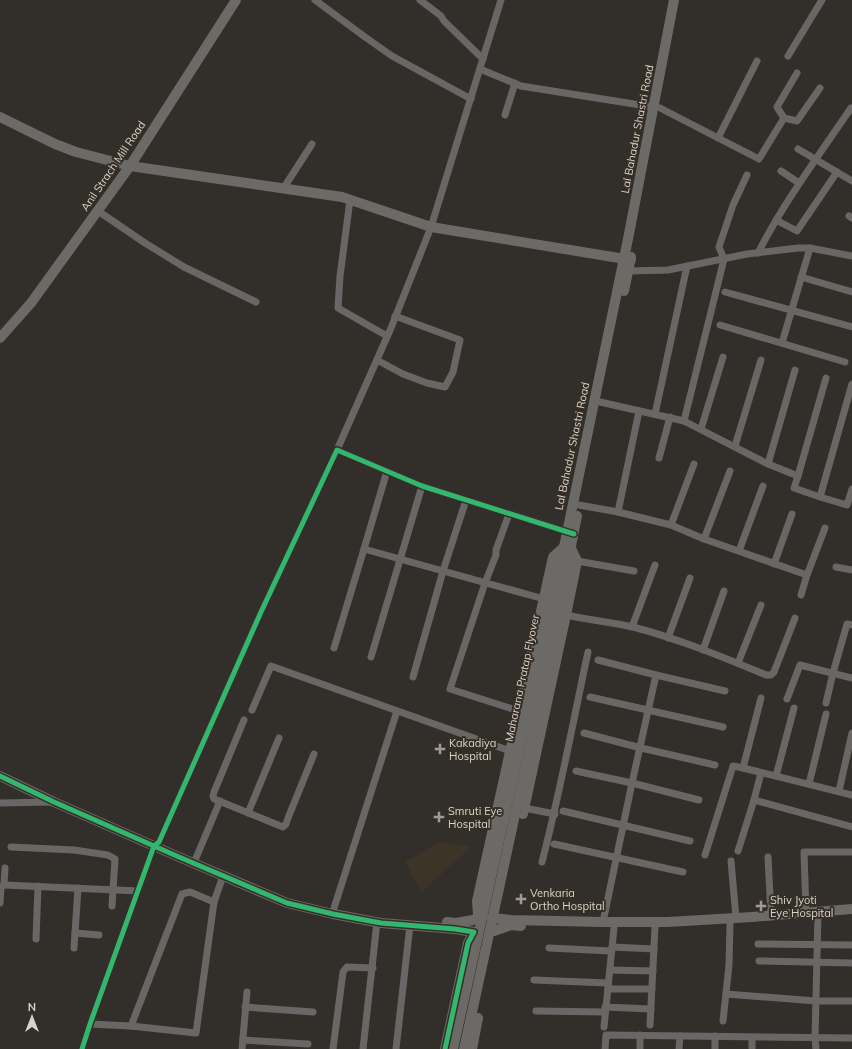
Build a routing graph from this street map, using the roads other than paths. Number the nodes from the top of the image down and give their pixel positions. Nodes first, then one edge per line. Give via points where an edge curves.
1 (236, 0) edge
2 (315, 0) edge
3 (420, 0) edge
4 (501, 0) edge
5 (674, 0) edge
6 (680, 0) edge
7 (822, 0) edge
8 (788, 56) dead end
9 (483, 59) junction
10 (757, 61) dead end
11 (480, 69) junction
12 (797, 73) dead end
13 (515, 83) junction
14 (820, 88) dead end
15 (471, 99) junction
16 (657, 108) junction
17 (851, 108) dead end
18 (504, 115) dead end
19 (0, 117) edge
20 (784, 118) junction
21 (718, 138) junction
22 (312, 144) dead end
23 (798, 149) dead end
24 (815, 160) junction
25 (130, 166) junction
26 (781, 170) dead end
27 (837, 172) junction
28 (747, 175) dead end
29 (852, 181) edge
30 (799, 183) junction
31 (284, 189) junction
32 (350, 200) junction
33 (98, 211) junction
34 (776, 220) junction
35 (431, 227) junction
36 (810, 248) junction
37 (758, 253) junction
38 (852, 256) edge
39 (627, 259) junction
40 (724, 259) junction
41 (687, 266) junction
42 (629, 271) junction
43 (801, 278) junction
44 (725, 292) dead end
45 (852, 292) edge
46 (256, 302) dead end
47 (792, 310) junction
48 (395, 316) junction
49 (720, 324) dead end
50 (852, 327) edge
51 (387, 336) junction
52 (0, 338) edge
53 (782, 342) junction
54 (723, 357) dead end
55 (377, 360) junction
56 (761, 360) dead end
57 (845, 362) dead end
58 (795, 370) dead end
59 (826, 378) dead end
60 (852, 384) edge
61 (600, 402) junction
62 (639, 411) junction
63 (655, 414) junction
64 (670, 417) junction
65 (684, 420) junction
66 (701, 429) junction
67 (735, 446) junction
68 (338, 450) junction
69 (659, 458) dead end
70 (694, 464) dead end
71 (768, 464) junction
72 (387, 471) junction
73 (730, 471) dead end
74 (798, 476) junction
75 (422, 486) junction
76 (763, 486) dead end
77 (852, 489) edge
78 (820, 497) junction
79 (466, 500) junction
80 (578, 505) junction
81 (618, 512) junction
82 (509, 514) junction
83 (792, 514) dead end
84 (671, 525) junction
85 (825, 528) dead end
86 (570, 533) junction
87 (704, 539) junction
88 (364, 548) junction
89 (567, 548) junction
90 (739, 551) junction
91 (400, 559) junction
92 (577, 561) junction
93 (774, 564) junction
94 (655, 566) dead end
95 (836, 567) dead end
96 (852, 570) edge
97 (443, 571) junction
98 (562, 571) junction
99 (634, 571) dead end
100 (807, 576) junction
101 (690, 578) dead end
102 (485, 583) junction
103 (724, 591) dead end
104 (801, 595) dead end
105 (544, 599) junction
106 (761, 605) dead end
107 (566, 615) junction
108 (795, 618) dead end
109 (852, 625) edge
110 (632, 627) junction
111 (668, 638) junction
112 (334, 648) dead end
113 (703, 650) junction
114 (588, 652) dead end
115 (371, 657) dead end
116 (598, 660) dead end
117 (738, 663) junction
118 (833, 673) junction
119 (656, 675) junction
120 (413, 677) dead end
121 (852, 678) edge
122 (725, 691) dead end
123 (590, 697) dead end
124 (761, 698) dead end
125 (787, 699) dead end
126 (826, 702) dead end
127 (794, 708) dead end
128 (252, 710) dead end
129 (397, 711) junction
130 (519, 711) junction
131 (648, 711) junction
132 (826, 714) dead end
133 (244, 720) dead end
134 (723, 727) dead end
135 (584, 733) dead end
136 (852, 733) edge
137 (279, 738) dead end
138 (641, 748) junction
139 (510, 751) junction
140 (314, 754) dead end
141 (715, 764) dead end
142 (743, 768) junction
143 (0, 769) edge
144 (576, 770) dead end
145 (761, 773) junction
146 (0, 776) edge
147 (776, 776) junction
148 (632, 783) junction
149 (809, 784) junction
150 (839, 791) junction
151 (852, 795) edge
152 (699, 800) dead end
153 (754, 800) junction
154 (220, 801) junction
155 (54, 802) junction
156 (0, 803) edge
157 (524, 808) junction
158 (563, 811) dead end
159 (248, 812) junction
160 (555, 814) junction
161 (624, 825) junction
162 (852, 827) edge
163 (690, 841) dead end
164 (156, 844) junction
165 (554, 844) dead end
166 (11, 847) dead end
167 (738, 851) dead end
168 (852, 852) edge
169 (705, 855) dead end
170 (768, 856) dead end
171 (196, 858) junction
172 (617, 858) junction
173 (732, 861) dead end
174 (542, 862) dead end
175 (5, 868) dead end
176 (683, 872) dead end
177 (223, 876) junction
178 (4, 885) junction
179 (38, 886) junction
180 (78, 888) junction
181 (113, 890) junction
182 (138, 891) junction
183 (214, 902) junction
184 (0, 903) edge
185 (112, 906) dead end
186 (334, 908) junction
187 (852, 909) edge
188 (806, 912) junction
189 (852, 914) edge
190 (771, 915) junction
191 (818, 915) junction
192 (476, 918) junction
193 (492, 918) junction
194 (733, 921) junction
195 (377, 922) junction
196 (603, 922) junction
197 (410, 925) junction
198 (655, 927) junction
199 (614, 928) junction
200 (474, 932) junction
201 (491, 933) junction
202 (75, 934) junction
203 (99, 935) dead end
204 (36, 939) dead end
205 (758, 944) dead end
206 (817, 944) junction
207 (852, 945) edge
208 (74, 948) dead end
209 (549, 948) dead end
210 (612, 949) junction
211 (654, 949) junction
212 (760, 961) dead end
213 (817, 962) junction
214 (852, 963) edge
215 (372, 968) junction
216 (610, 970) junction
217 (653, 971) junction
218 (534, 980) dead end
219 (608, 986) junction
220 (652, 989) junction
221 (247, 992) dead end
222 (726, 994) junction
223 (816, 1000) junction
224 (852, 1001) edge
225 (245, 1007) junction
226 (651, 1009) junction
227 (605, 1010) junction
228 (536, 1011) dead end
229 (313, 1012) dead end
230 (723, 1021) dead end
231 (90, 1024) junction
232 (650, 1025) dead end
233 (131, 1026) junction
234 (604, 1027) dead end
235 (640, 1035) junction
236 (680, 1036) junction
237 (715, 1036) junction
238 (752, 1037) junction
239 (815, 1038) junction
240 (852, 1038) edge
241 (243, 1040) junction
242 (308, 1044) dead end
243 (82, 1049) edge
244 (242, 1049) edge
245 (333, 1049) edge
246 (363, 1049) edge
247 (396, 1049) edge
248 (445, 1049) edge
249 (453, 1049) edge
250 (464, 1049) edge
251 (472, 1049) edge
252 (605, 1049) edge
253 (640, 1049) edge
254 (679, 1049) edge
255 (715, 1049) edge
256 (752, 1049) edge
257 (816, 1049) edge

1 - 25 main road, Anil Strach Mill Road
2 - 15 street via 392,56
3 - 9 street via 441,16
4 - 9 street
5 - 16 main road, Lal Bahadur Shastri Road
6 - 16 main road
7 - 8 street
9 - 11 street
10 - 21 street
11 - 13 street
11 - 15 street
12 - 20 street via 777,107
13 - 16 street
13 - 18 street
14 - 20 street via 797,121
15 - 35 street
16 - 21 street
16 - 39 main road, Lal Bahadur Shastri Road
17 - 24 street
19 - 25 main road via 76,152
20 - 21 street via 758,159
22 - 31 street
23 - 24 street
24 - 27 street
24 - 30 street
25 - 31 main road
25 - 33 main road, Anil Strach Mill Road
26 - 30 street
27 - 29 street
27 - 34 street via 797,231
28 - 40 street via 733,205 719,247
30 - 34 street
31 - 32 main road
32 - 35 main road
32 - 51 street via 338,308
33 - 46 street via 184,266
33 - 52 main road, Anil Strach Mill Road via 31,303
34 - 37 street
35 - 39 main road
35 - 48 street
36 - 37 street
36 - 38 street
36 - 43 street
37 - 40 street
39 - 42 main road
39 - 86 main road, Lal Bahadur Shastri Road
40 - 41 street
40 - 65 street
41 - 42 street via 668,270
41 - 63 street
42 - 61 main road
43 - 45 street
43 - 47 street
44 - 47 street
47 - 50 street
47 - 53 street
48 - 51 street
48 - 55 street via 460,340 454,372 445,387 403,374
49 - 53 street
51 - 55 street
53 - 57 street
54 - 66 street
55 - 68 street
56 - 67 street
58 - 71 street
59 - 74 street
60 - 78 street
61 - 62 street
61 - 80 main road
62 - 63 street
62 - 81 street
63 - 64 street
64 - 65 street
64 - 69 street
65 - 66 street
66 - 67 street
67 - 71 street
68 - 72 street
68 - 164 street
70 - 84 street
71 - 74 street
72 - 75 street
72 - 88 street
73 - 87 street
74 - 78 street via 794,488
75 - 79 street
75 - 91 street
76 - 90 street
77 - 78 street via 847,505
79 - 82 street
79 - 97 street
80 - 81 street
80 - 86 main road
81 - 84 street
82 - 86 street
82 - 102 street
83 - 93 street
84 - 87 street
85 - 100 street
86 - 89 main road, Lal Bahadur Shastri Road
87 - 90 street
88 - 91 street
88 - 112 street
89 - 92 main road
89 - 98 main road, Maharana Pratap Flyover
89 - 105 main road, Lal Bahadur Shastri Road via 554,557
90 - 93 street
91 - 97 street
91 - 115 street
92 - 99 street
92 - 107 main road
93 - 100 street
94 - 110 street
95 - 96 street
97 - 102 street
97 - 120 street
98 - 249 main road, Maharana Pratap Flyover
98 - 250 main road, Maharana Pratap Flyover via 538,709
100 - 104 street
101 - 111 street
102 - 105 street
102 - 130 street via 450,689
103 - 113 street
105 - 130 main road, Lal Bahadur Shastri Road
106 - 117 street
107 - 110 street
107 - 157 main road
108 - 117 street via 771,675
109 - 118 street via 847,624
110 - 111 street
111 - 113 street
113 - 117 street
114 - 160 street
116 - 119 street
118 - 121 street
118 - 125 street via 800,665
118 - 126 street
119 - 122 street
119 - 131 street
123 - 131 street
124 - 142 street
127 - 147 street
128 - 129 street via 271,666
129 - 139 street
129 - 186 street
130 - 139 main road, Lal Bahadur Shastri Road
131 - 134 street
131 - 138 street
132 - 149 street
133 - 154 street via 214,792 214,798
135 - 138 street
136 - 150 street
137 - 159 street
138 - 141 street
138 - 148 street
139 - 192 main road, Lal Bahadur Shastri Road via 477,901
140 - 159 street via 283,827
142 - 145 street
142 - 169 street via 733,766
143 - 164 main road
144 - 148 street
145 - 147 street
145 - 153 street
146 - 155 main road
147 - 149 street
148 - 152 street
148 - 161 street
149 - 150 street
150 - 151 street
153 - 162 street
153 - 167 street
154 - 159 street
154 - 171 street
155 - 156 street
155 - 164 main road
157 - 160 street
157 - 193 main road via 501,907
158 - 161 street
160 - 174 street
161 - 163 street
161 - 172 street
164 - 171 main road
164 - 177 main road
164 - 182 street
165 - 172 street
166 - 181 street via 74,850 108,855 115,859
168 - 188 street via 804,852
170 - 190 street
171 - 186 main road via 289,898
172 - 176 street
172 - 196 street
173 - 194 street
175 - 178 street
177 - 183 street
177 - 195 main road via 287,903
178 - 179 street
178 - 184 street via 1,887
179 - 180 street
179 - 204 street
180 - 181 street
180 - 202 street
181 - 182 street
181 - 185 street
182 - 231 street
183 - 233 street via 190,892 182,894
183 - 233 street via 196,1033
186 - 192 main road via 382,917 456,923
187 - 188 main road
188 - 190 main road
189 - 191 main road
190 - 194 main road
191 - 194 main road via 752,922
191 - 206 street
192 - 193 main road via 484,914
192 - 200 main road via 472,927
193 - 196 main road
193 - 201 main road via 495,924
194 - 196 main road
194 - 198 main road
194 - 222 street
195 - 197 main road
195 - 215 street
197 - 200 main road
197 - 247 street
198 - 199 main road
198 - 211 street
199 - 201 main road via 511,926
199 - 210 street
200 - 201 main road via 481,937
200 - 248 main road via 468,943
201 - 251 main road via 492,946
202 - 203 street
202 - 208 street
205 - 206 street
206 - 207 street
206 - 213 street
209 - 210 street
210 - 211 street
210 - 216 street
211 - 217 street
212 - 213 street
213 - 214 street
213 - 223 street
215 - 245 street via 347,967 343,972
215 - 246 street
216 - 217 street
216 - 219 street
217 - 220 street
218 - 219 street
219 - 220 street
219 - 227 street
220 - 226 street
221 - 225 street
222 - 223 street
222 - 230 street
223 - 224 street
223 - 239 street
225 - 229 street
225 - 241 street
226 - 227 street
226 - 232 street
227 - 228 street
227 - 234 street
231 - 233 street
231 - 243 street
235 - 236 street
235 - 252 street via 606,1035
235 - 253 street
236 - 237 street
236 - 254 street
237 - 238 street
237 - 255 street
238 - 239 street
238 - 256 street
239 - 240 street
239 - 257 street
241 - 242 street
241 - 244 street

